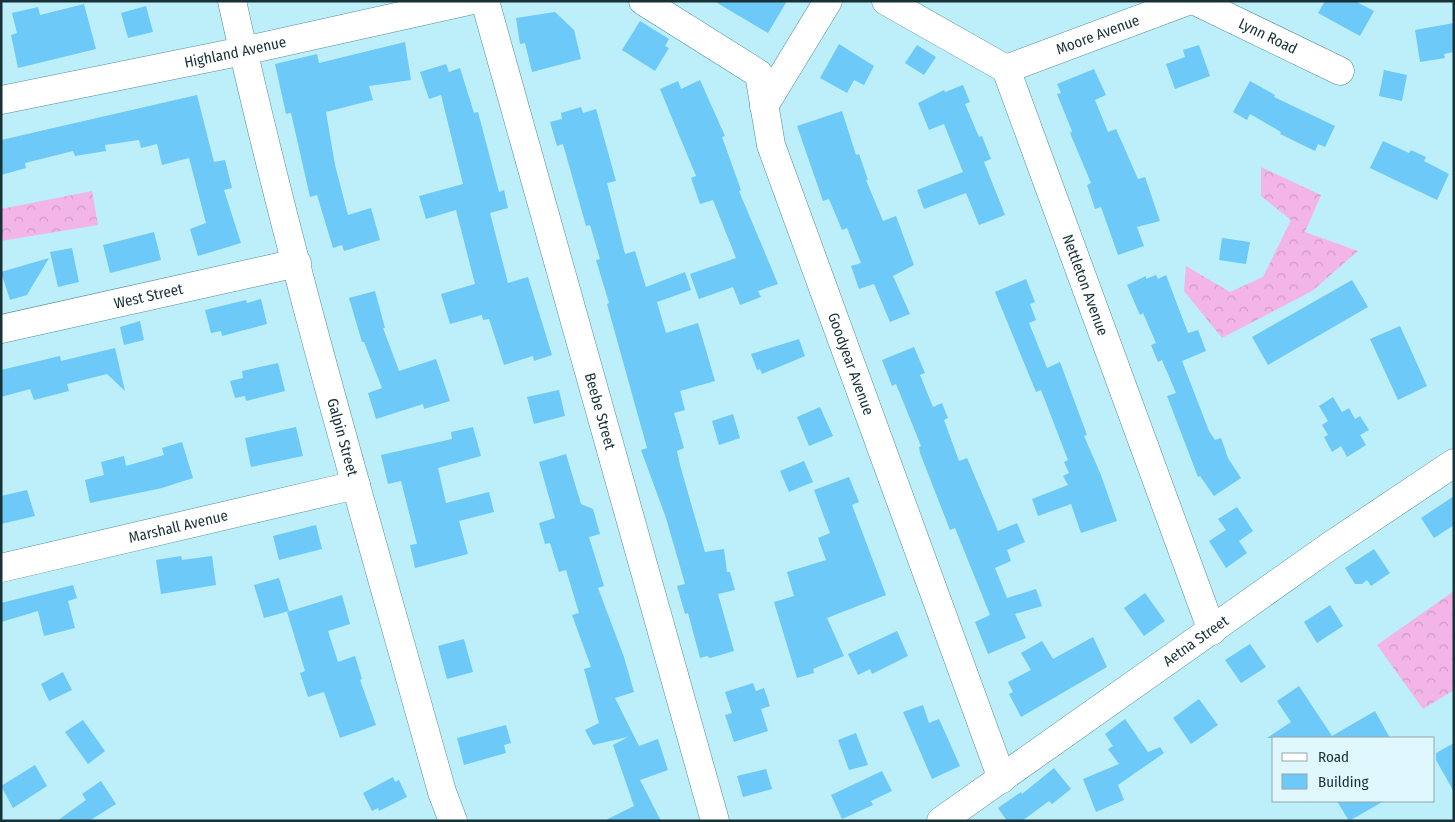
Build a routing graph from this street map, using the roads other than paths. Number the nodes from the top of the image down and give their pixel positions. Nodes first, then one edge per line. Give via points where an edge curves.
1 (232, 1) edge
2 (468, 1) edge
3 (485, 1) edge
4 (643, 1) edge
5 (828, 1) edge
6 (886, 1) edge
7 (1188, 1) edge
8 (1195, 1) edge
9 (243, 51) junction
10 (1006, 69) junction
11 (1340, 71) dead end
12 (1, 100) edge
13 (764, 106) junction
14 (297, 263) junction
15 (1, 329) edge
16 (1454, 463) edge
17 (356, 485) junction
18 (1, 568) edge
19 (1212, 631) junction
20 (1002, 779) junction
21 (453, 821) edge
22 (714, 821) edge
23 (941, 821) edge

1 - 9 street, Galpin Street
2 - 9 street, Highland Avenue
3 - 22 street, Beebe Street
4 - 13 street, Goodyear Avenue via 759,74
5 - 13 street
6 - 10 street
7 - 10 street, Moore Avenue
8 - 11 street, Lynn Road
9 - 12 street, Highland Avenue
9 - 14 street, Galpin Street
10 - 19 street, Nettleton Avenue
13 - 20 street, Goodyear Avenue via 771,145
14 - 15 street, West Street
14 - 17 street, Galpin Street
16 - 19 street, Aetna Street via 1330,546
17 - 18 street, Marshall Avenue
17 - 21 street, Galpin Street via 442,792
19 - 20 street, Aetna Street
20 - 23 street, Aetna Street

